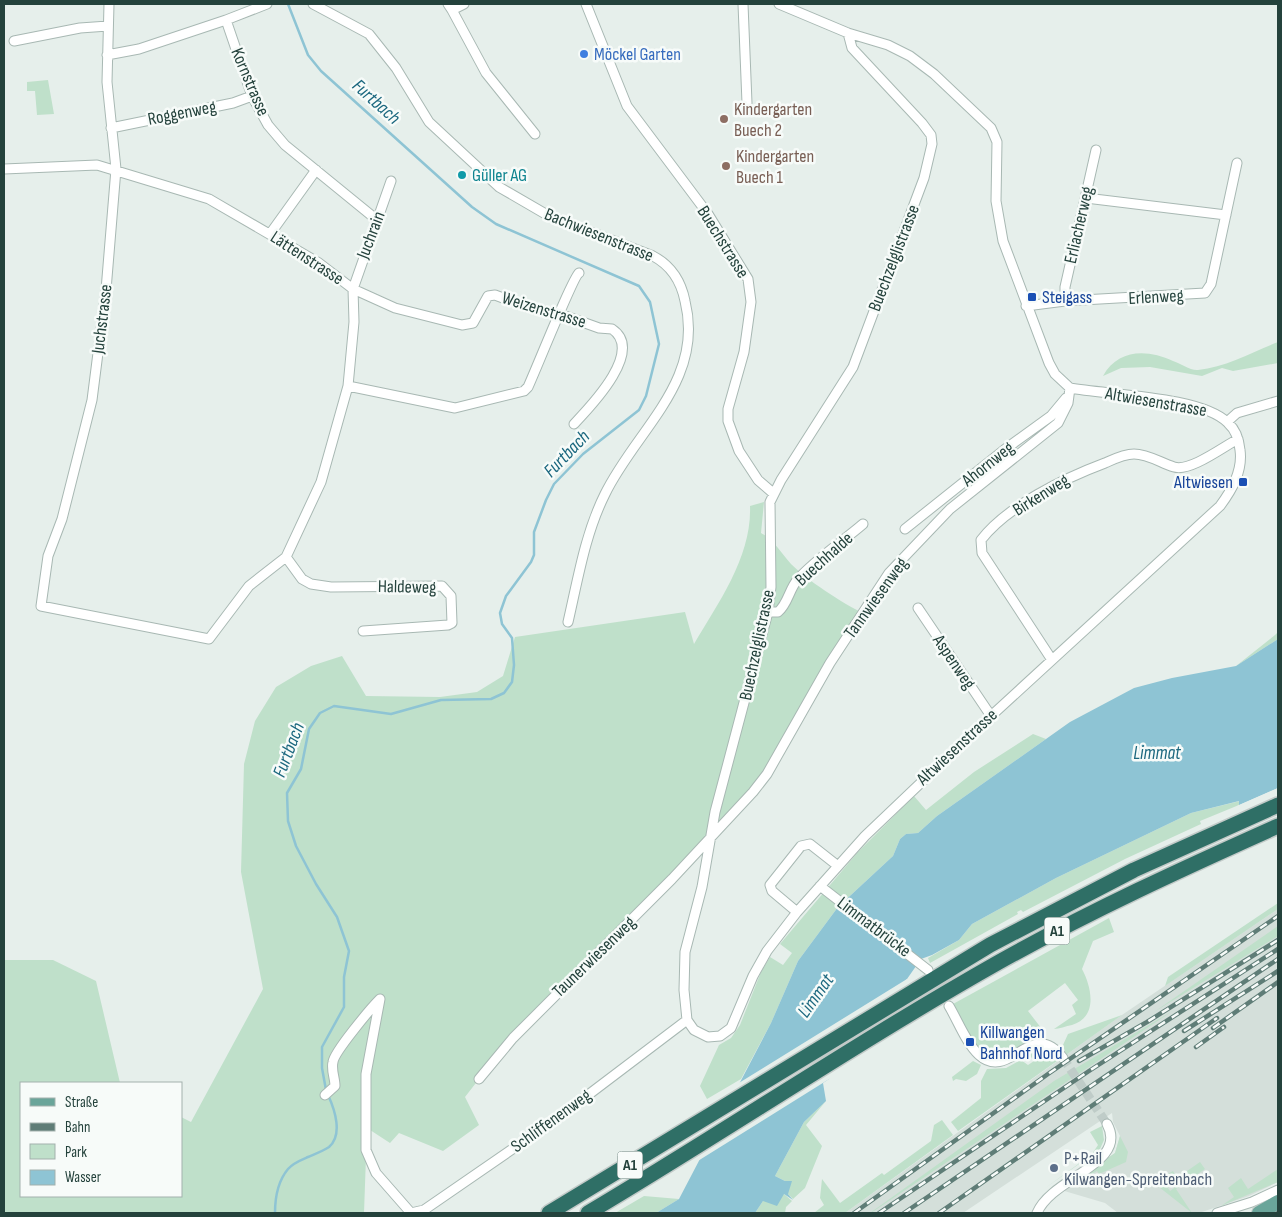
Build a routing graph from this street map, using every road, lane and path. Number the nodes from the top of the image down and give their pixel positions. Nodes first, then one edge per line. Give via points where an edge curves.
1 (109, 4) edge
2 (266, 4) edge
3 (314, 4) edge
4 (464, 4) edge
5 (586, 4) edge
6 (743, 4) edge
7 (779, 4) edge
8 (450, 7) edge
9 (226, 20) junction
10 (108, 26) junction
11 (848, 33) junction
12 (14, 41) dead end
13 (107, 56) junction
14 (252, 96) junction
15 (747, 102) dead end
16 (111, 128) junction
17 (535, 134) dead end
18 (1096, 150) dead end
19 (1236, 163) dead end
20 (4, 169) edge
21 (116, 169) junction
22 (316, 170) junction
23 (391, 181) dead end
24 (1086, 198) junction
25 (1226, 215) junction
26 (377, 220) junction
27 (270, 234) junction
28 (578, 274) dead end
29 (353, 289) junction
30 (1065, 301) junction
31 (1026, 306) junction
32 (560, 314) junction
33 (348, 386) junction
34 (1069, 392) junction
35 (1278, 401) edge
36 (1227, 422) junction
37 (574, 424) dead end
38 (1238, 439) junction
39 (773, 493) junction
40 (863, 524) dead end
41 (905, 529) dead end
42 (286, 557) junction
43 (41, 606) joint
44 (918, 608) dead end
45 (768, 612) junction
46 (568, 622) dead end
47 (363, 631) dead end
48 (1052, 660) junction
49 (991, 716) junction
50 (1278, 805) edge
51 (1278, 826) edge
52 (710, 836) junction
53 (838, 866) junction
54 (820, 886) junction
55 (797, 912) junction
56 (927, 969) dead end
57 (949, 1006) dead end
58 (687, 1020) junction
59 (1063, 1058) tunnel mouth
60 (479, 1080) dead end
61 (328, 1093) dead end
62 (1107, 1124) tunnel mouth
63 (1278, 1190) edge
64 (1278, 1202) edge
65 (411, 1213) edge
66 (549, 1213) edge
67 (588, 1213) edge
68 (1037, 1213) edge
69 (1217, 1213) edge
70 (1260, 1213) edge

1 - 10 street, Juchstrasse
2 - 9 street
3 - 46 street, Bachwiesenstrasse via 368,34 396,68 429,122 499,187 549,216 653,256 680,282 690,340 680,375 605,494 591,527
4 - 8 street
5 - 39 street, Buechstrasse via 627,106 708,214 748,279 751,291 744,352 728,409 728,421 739,450 758,480
6 - 15 street
7 - 11 street
8 - 17 street via 486,73
9 - 13 street via 139,49
9 - 14 street, Kornstrasse
10 - 12 street
10 - 13 street, Juchstrasse
11 - 31 street via 888,44 910,56 991,128 996,142 996,201 1000,230
11 - 39 street, Buechzelglistrasse via 852,48 922,123 932,144 924,178 853,367
13 - 16 street, Juchstrasse
14 - 16 street, Roggenweg via 233,103
14 - 22 street, Kornstrasse via 280,138
16 - 21 street, Juchstrasse
18 - 24 street, Erliacherweg
19 - 25 street, Erlenweg
20 - 21 street, Lättenstrasse via 84,164
21 - 27 street, Lättenstrasse via 209,199
21 - 43 street, Juchstrasse via 110,252 92,400 62,518 48,556
22 - 26 street, Kornstrasse
22 - 27 street
23 - 26 street, Juchrain
24 - 25 street
24 - 30 street, Erliacherweg via 1065,287
25 - 30 street, Erlenweg via 1211,284 1205,293
26 - 29 street, Juchrain
27 - 29 street, Lättenstrasse via 319,263
28 - 32 street
29 - 32 street, Weizenstrasse via 395,308 462,325 473,322 488,296 494,295
29 - 33 street, Lättenstrasse via 354,322
30 - 31 street, Erlenweg
31 - 34 street via 1055,374
32 - 33 street via 524,391 455,408
32 - 37 street, Weizenstrasse via 599,328 612,329 620,336 622,349 617,373
33 - 42 street, Lättenstrasse via 321,482
34 - 36 street, Altwiesenstrasse via 1133,395 1202,408
34 - 41 street, Ahornweg via 1051,416
34 - 52 street, Tannwiesenweg via 1068,403 1058,423 950,509 889,573 830,663 767,774 724,826
35 - 36 street via 1236,413
36 - 38 street, Altwiesenstrasse
38 - 48 street, Altwiesenstrasse via 1241,454 1238,475 1220,506
38 - 48 street, Birkenweg via 1185,468 1173,467 1145,455 1125,456 1070,476 988,530 980,540 982,553
39 - 45 street, Buechzelglistrasse via 768,512 771,565
40 - 45 street, Buechhalde via 800,577 782,609
42 - 43 street, Lättenstrasse via 241,595 209,639
42 - 47 street, Haldeweg via 302,579 311,584 331,587 442,586 451,596 452,623 448,625
44 - 49 street, Aspenweg
45 - 52 street, Buechzelglistrasse
48 - 49 street, Altwiesenstrasse
49 - 53 street, Altwiesenstrasse via 886,814
50 - 66 highway, A1 via 1072,901 898,999
51 - 67 highway, A1 via 1047,936 879,1034
52 - 58 street, Buechzelglistrasse via 702,887 683,962
52 - 60 street, Taunerwiesenweg via 672,879 512,1038
53 - 54 street, Altwiesenstrasse
53 - 55 street via 810,844 801,846 770,885 772,891
54 - 55 street
54 - 56 street, Limmatbrücke
55 - 58 street via 757,967 731,1028 720,1036 708,1037 694,1030
57 - 59 street via 973,1048 983,1058 1005,1060 1040,1043 1054,1047
58 - 65 street, Schliffenenweg via 559,1116 424,1210
61 - 65 street, Schliffenenweg via 335,1086 333,1061 363,1016 380,999 366,1074 366,1150 372,1166
62 - 68 street via 1112,1137 1109,1150 1050,1193
63 - 69 street
64 - 70 main road

